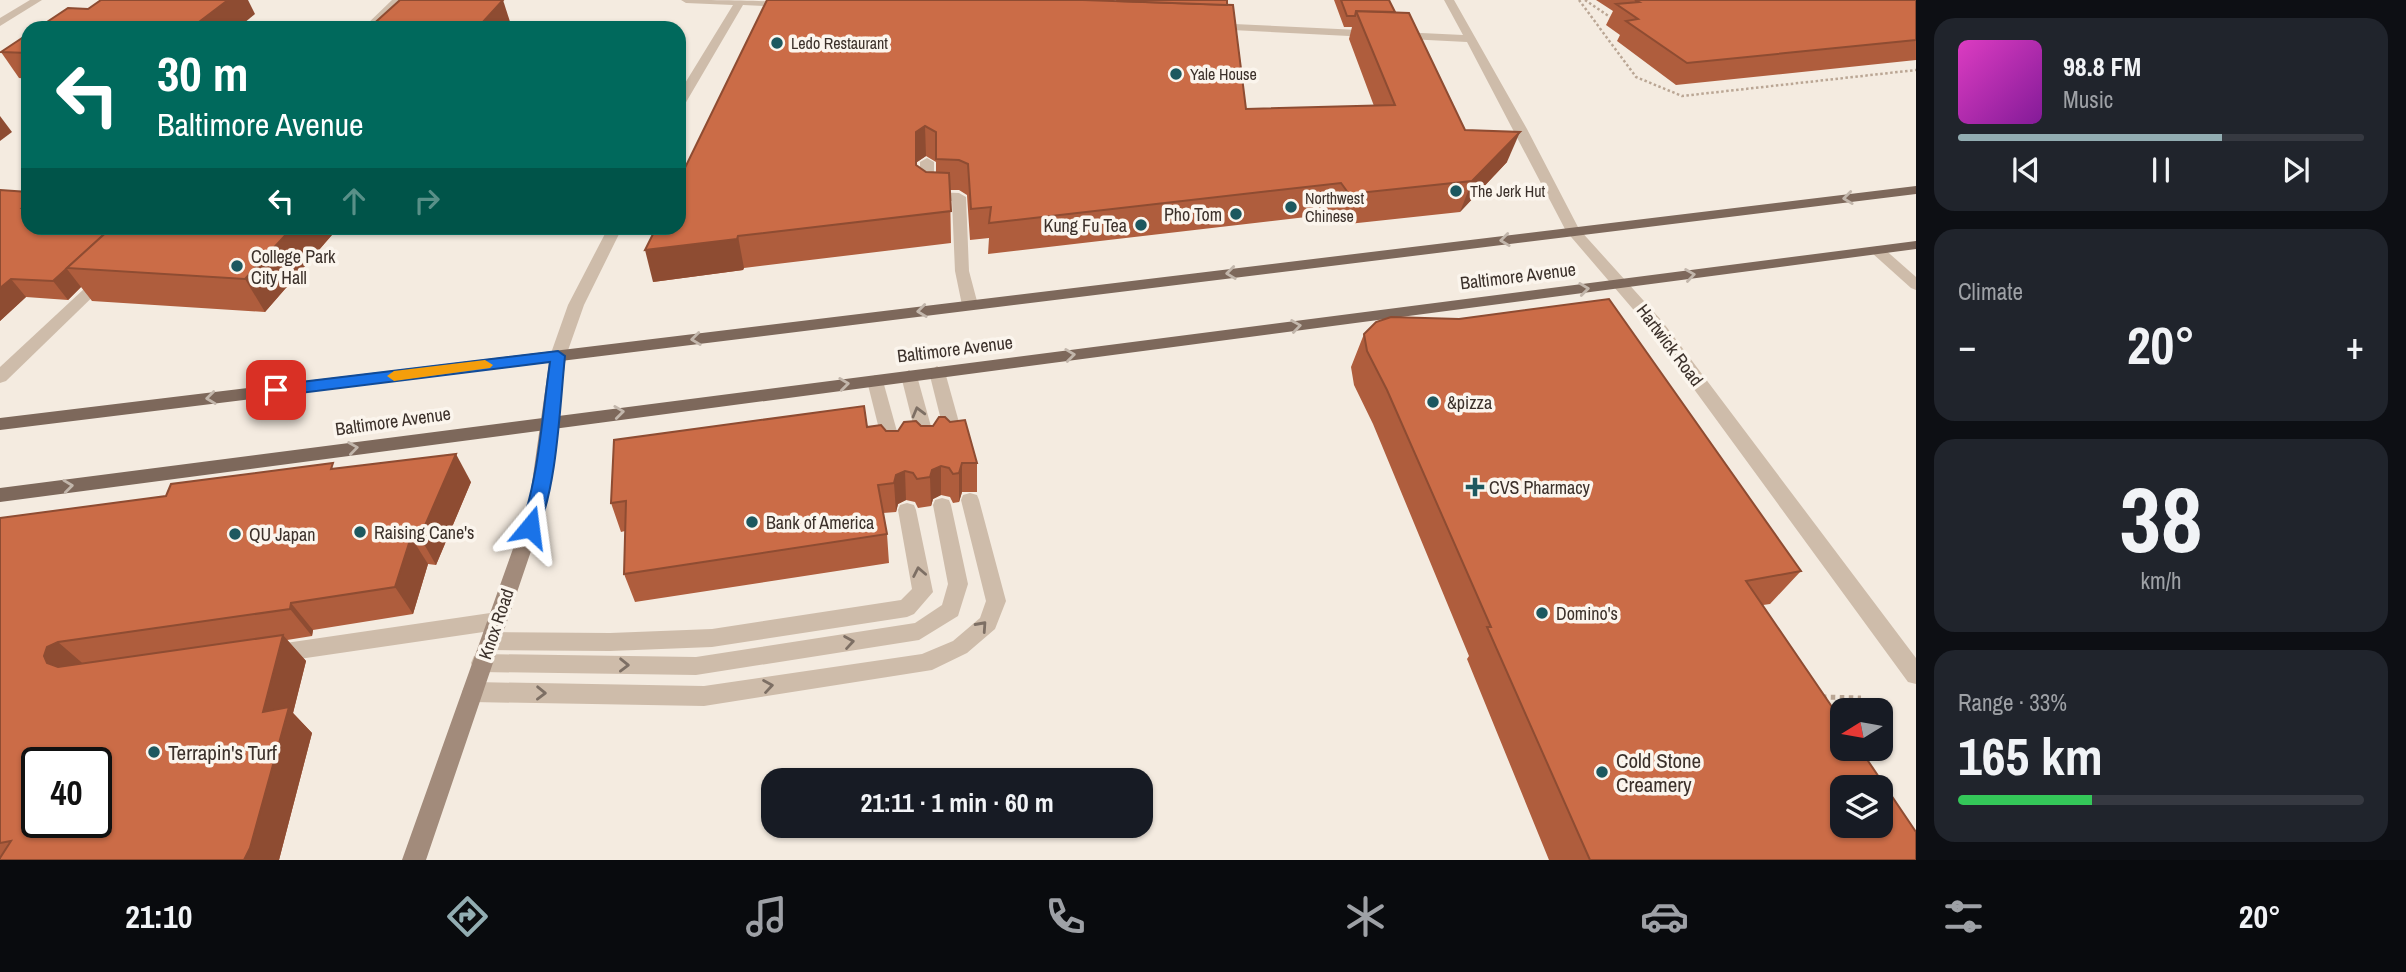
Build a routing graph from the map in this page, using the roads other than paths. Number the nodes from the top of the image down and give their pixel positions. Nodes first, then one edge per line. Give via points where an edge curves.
1 (37, 0) edge
2 (398, 0) edge
3 (686, 0) edge
4 (1449, 0) edge
5 (741, 1) edge
6 (797, 5) edge
7 (376, 21) edge
8 (0, 23) edge
9 (1204, 26) edge
10 (1471, 39) junction
11 (686, 91) edge
12 (927, 162) edge
13 (1916, 190) edge
14 (1573, 231) junction
15 (611, 235) edge
16 (1916, 245) edge
17 (1877, 250) junction
18 (117, 265) edge
19 (1623, 284) junction
20 (1916, 285) edge
21 (970, 305) junction
22 (558, 356) junction
23 (937, 372) junction
24 (909, 376) junction
25 (0, 377) edge
26 (875, 380) junction
27 (551, 421) junction
28 (0, 424) edge
29 (956, 444) edge
30 (928, 448) edge
31 (894, 453) edge
32 (0, 495) edge
33 (970, 500) dead end
34 (942, 505) dead end
35 (907, 510) dead end
36 (494, 631) junction
37 (252, 656) edge
38 (482, 663) junction
39 (1916, 675) edge
40 (473, 692) junction
41 (414, 860) edge

1 - 8 street
2 - 7 street
3 - 5 street
4 - 10 street, Hartwick Road
5 - 6 street
5 - 11 street
9 - 10 street
10 - 14 street, Hartwick Road
12 - 21 street via 927,196 959,197 962,271
13 -> 14 main road
14 - 19 street, Hartwick Road
14 -> 21 main road
15 - 22 street, Knox Road via 576,305
16 - 17 main road, Baltimore Avenue
19 -> 17 main road, Baltimore Avenue
17 - 20 street
18 - 25 street
23 -> 19 main road, Baltimore Avenue
19 - 39 street, Hartwick Road
21 -> 22 main road
22 - 27 street, Knox Road
22 -> 28 main road
23 - 24 main road, Baltimore Avenue
23 - 29 street
24 - 26 main road, Baltimore Avenue
30 -> 24 street
27 -> 26 main road, Baltimore Avenue
26 - 31 street
32 -> 27 main road, Baltimore Avenue
27 - 36 street, Knox Road via 538,504
40 -> 33 street via 704,696 924,663 960,647 988,623 996,601
38 -> 34 street via 696,666 919,631 951,610 958,584
36 -> 35 street via 610,642 712,638 906,608 923,592
36 - 37 street
36 - 38 street, Knox Road
38 - 40 street, Knox Road
40 - 41 street, Knox Road

